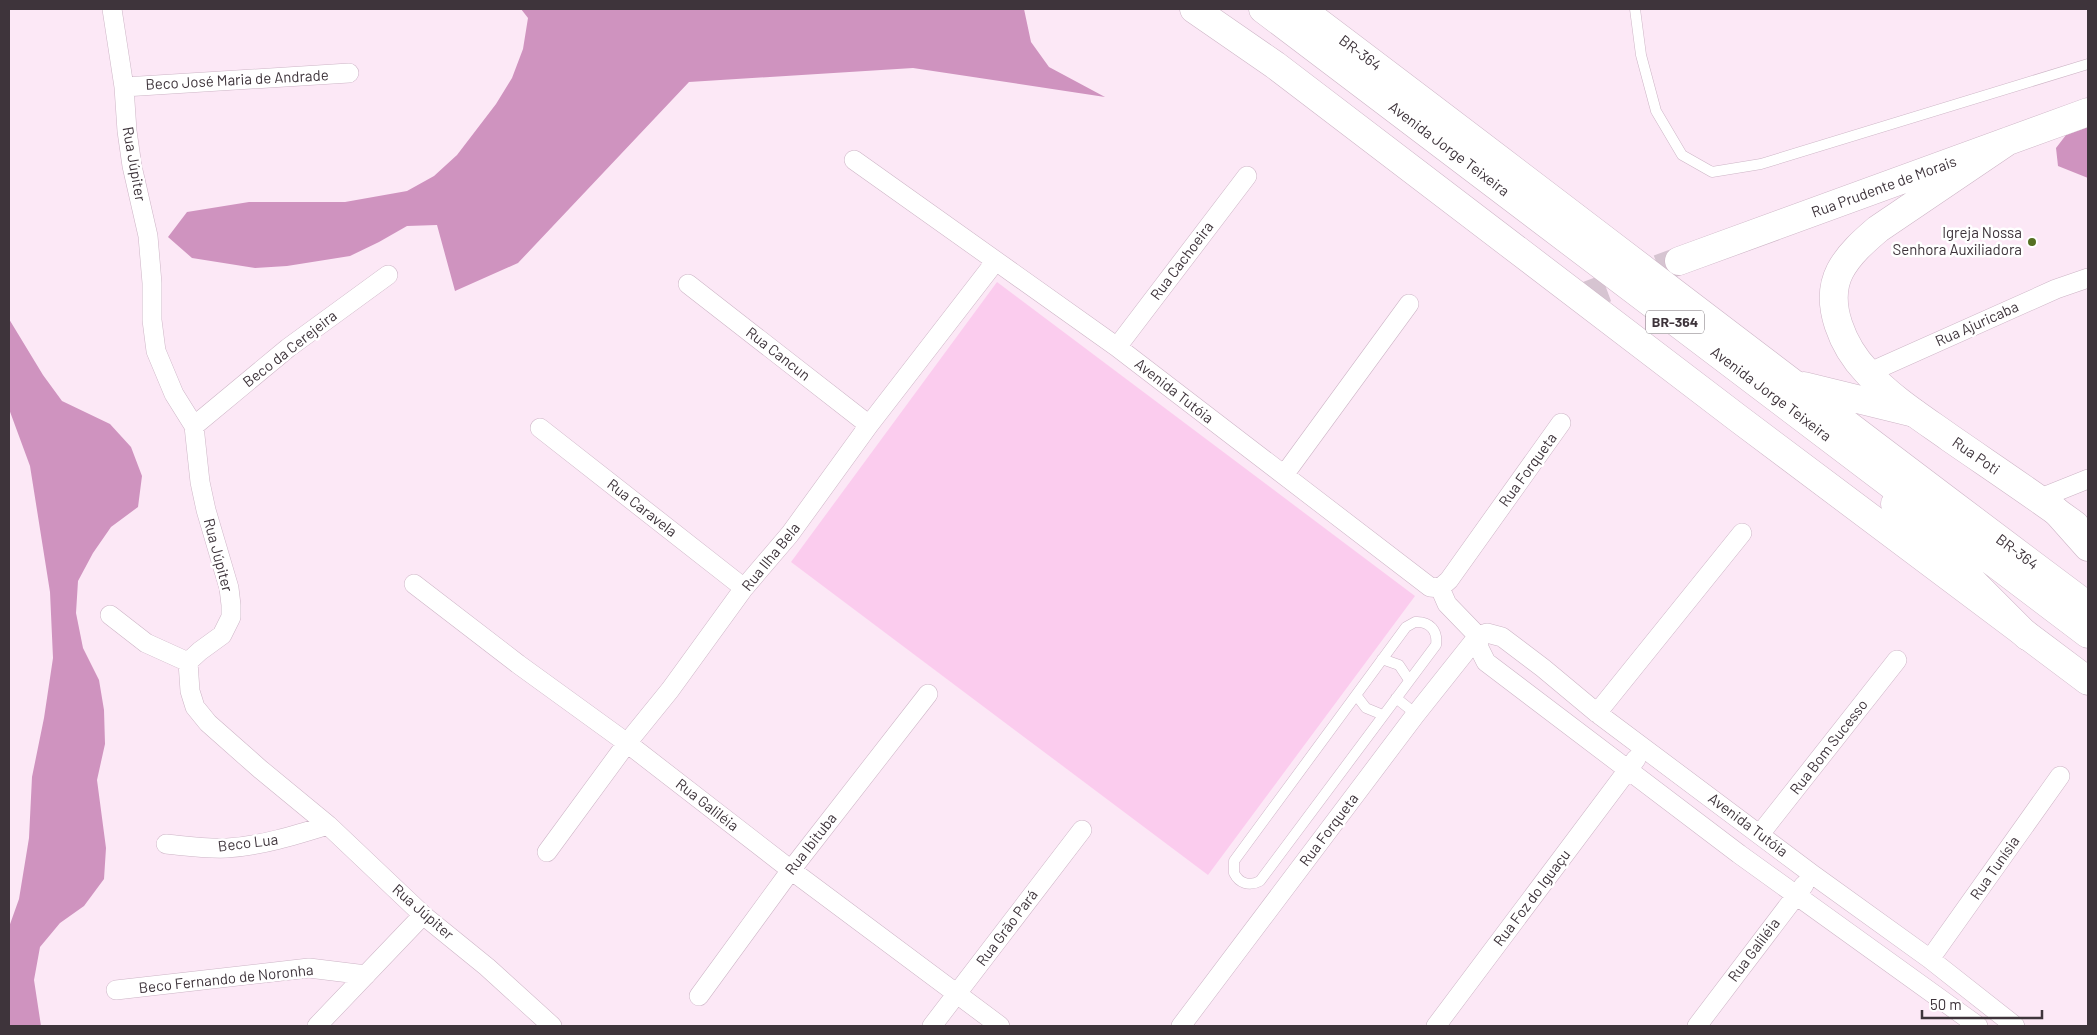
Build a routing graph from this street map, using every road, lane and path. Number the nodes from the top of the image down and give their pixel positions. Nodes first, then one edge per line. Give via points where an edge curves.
1 (112, 9) edge
2 (1194, 9) edge
3 (1263, 9) edge
4 (1301, 9) edge
5 (1635, 9) edge
6 (2088, 64) edge
7 (350, 73) dead end
8 (124, 87) junction
9 (2088, 112) edge
10 (2008, 141) junction
11 (854, 160) dead end
12 (1247, 176) dead end
13 (1678, 261) tunnel mouth
14 (995, 262) junction
15 (388, 275) dead end
16 (2088, 278) edge
17 (688, 284) dead end
18 (1409, 304) dead end
19 (1117, 347) junction
20 (1868, 373) junction
21 (1794, 383) junction
22 (1914, 413) junction
23 (1561, 423) dead end
24 (869, 425) junction
25 (194, 426) junction
26 (540, 428) dead end
27 (1827, 435) junction
28 (1284, 474) junction
29 (2088, 479) edge
30 (2047, 505) junction
31 (1742, 533) dead end
32 (2088, 535) edge
33 (2088, 547) edge
34 (414, 584) dead end
35 (744, 588) junction
36 (1440, 588) junction
37 (2088, 606) edge
38 (110, 616) dead end
39 (2088, 634) edge
40 (1478, 636) junction
41 (2026, 636) junction
42 (1382, 659) junction
43 (1897, 660) dead end
44 (188, 662) junction
45 (1410, 680) junction
46 (2088, 681) edge
47 (928, 694) dead end
48 (1356, 695) junction
49 (1396, 698) junction
50 (1597, 713) junction
51 (1416, 714) junction
52 (1383, 715) junction
53 (627, 742) junction
54 (1644, 748) junction
55 (1628, 769) junction
56 (2060, 776) dead end
57 (328, 825) junction
58 (1082, 830) dead end
59 (1760, 834) junction
60 (166, 844) dead end
61 (547, 852) dead end
62 (791, 870) junction
63 (1812, 874) junction
64 (1796, 894) junction
65 (423, 915) junction
66 (1930, 960) junction
67 (366, 975) junction
68 (116, 990) dead end
69 (957, 994) junction
70 (699, 996) dead end
71 (317, 1026) edge
72 (552, 1026) edge
73 (932, 1026) edge
74 (1000, 1026) edge
75 (1181, 1026) edge
76 (1436, 1026) edge
77 (1697, 1026) edge
78 (1978, 1026) edge
79 (2015, 1026) edge

1 - 8 street, Rua Júpiter
2 - 41 main road via 1275,64
3 - 27 main road, Avenida Jorge Teixeira / BR-364
4 - 21 main road, BR-364 / BR-364
5 - 6 lane via 1641,55 1656,111 1682,155 1712,172 1761,164
7 - 8 street, Beco José Maria de Andrade
8 - 25 street, Rua Júpiter via 132,166 148,236 156,352 174,394
9 - 10 main road, Rua Prudente de Morais
10 - 13 main road, Rua Prudente de Morais
10 - 20 main road, Rua Poti via 1878,229 1859,245 1840,272 1834,292 1838,324 1856,359
11 - 14 street, Avenida Tutóia
12 - 19 street, Rua Cachoeira
14 - 19 street, Avenida Tutóia
14 - 24 street, Rua Ilha Bela
15 - 25 street, Beco da Cerejeira via 288,348
16 - 20 street, Rua Ajuricaba via 2056,289
17 - 24 street, Rua Cancun
18 - 28 street
19 - 28 street, Avenida Tutóia
20 - 22 main road, Rua Poti
21 - 22 main road
21 - 37 main road, BR-364 / BR-364
22 - 30 main road, Rua Poti
23 - 36 street, Rua Forqueta via 1449,580
24 - 35 street, Rua Ilha Bela via 790,534
25 - 44 street, Rua Júpiter via 200,482 229,588 231,617 222,635
26 - 35 street, Rua Caravela
27 - 39 main road, Avenida Jorge Teixeira / BR-364
27 - 41 main road
28 - 36 street, Avenida Tutóia via 1430,587
29 - 30 street
30 - 32 main road, Rua Poti
30 - 33 main road
31 - 50 street
34 - 53 street, Rua Galiléia
35 - 53 street, Rua Ilha Bela via 670,690
36 - 40 street, Avenida Tutóia via 1447,604
38 - 44 street via 146,643
40 - 50 street, Avenida Tutóia via 1487,633 1502,637
40 - 51 street, Rua Forqueta
40 - 55 street, Avenida Tutóia via 1478,648 1486,662
41 - 46 main road
42 - 45 lane via 1399,665
42 - 45 lane via 1410,624 1420,622 1429,625 1436,634 1436,645
42 - 48 lane
43 - 59 street, Rua Bom Sucesso
44 - 57 street, Rua Júpiter via 194,707 260,769
45 - 49 lane
47 - 62 street, Rua Ibituba
48 - 52 lane via 1366,708
48 - 52 lane via 1234,861 1234,873 1241,882 1250,884 1260,880
49 - 51 lane
49 - 52 lane
50 - 54 street, Avenida Tutóia
51 - 75 street, Rua Forqueta
53 - 61 street, Rua Ilha Bela
53 - 62 street, Rua Galiléia
54 - 55 street, Rua Foz do Iguaçu
54 - 59 street, Avenida Tutóia
55 - 64 street, Avenida Tutóia
55 - 76 street, Rua Foz do Iguaçu
56 - 66 street, Rua Tunísia
57 - 60 street, Beco Lua via 283,838 228,848
57 - 65 street, Rua Júpiter
58 - 69 street, Rua Grão Pará
59 - 63 street, Avenida Tutóia
62 - 69 street, Rua Galiléia
62 - 70 street, Rua Ibituba
63 - 64 street, Rua Galiléia
63 - 66 street, Avenida Tutóia
64 - 77 street, Rua Galiléia
64 - 78 street, Avenida Tutóia
65 - 67 street
65 - 72 street, Rua Júpiter
66 - 79 street, Avenida Tutóia
67 - 68 street, Beco Fernando de Noronha via 310,968
67 - 71 street
69 - 73 street, Rua Grão Pará
69 - 74 street, Rua Galiléia

